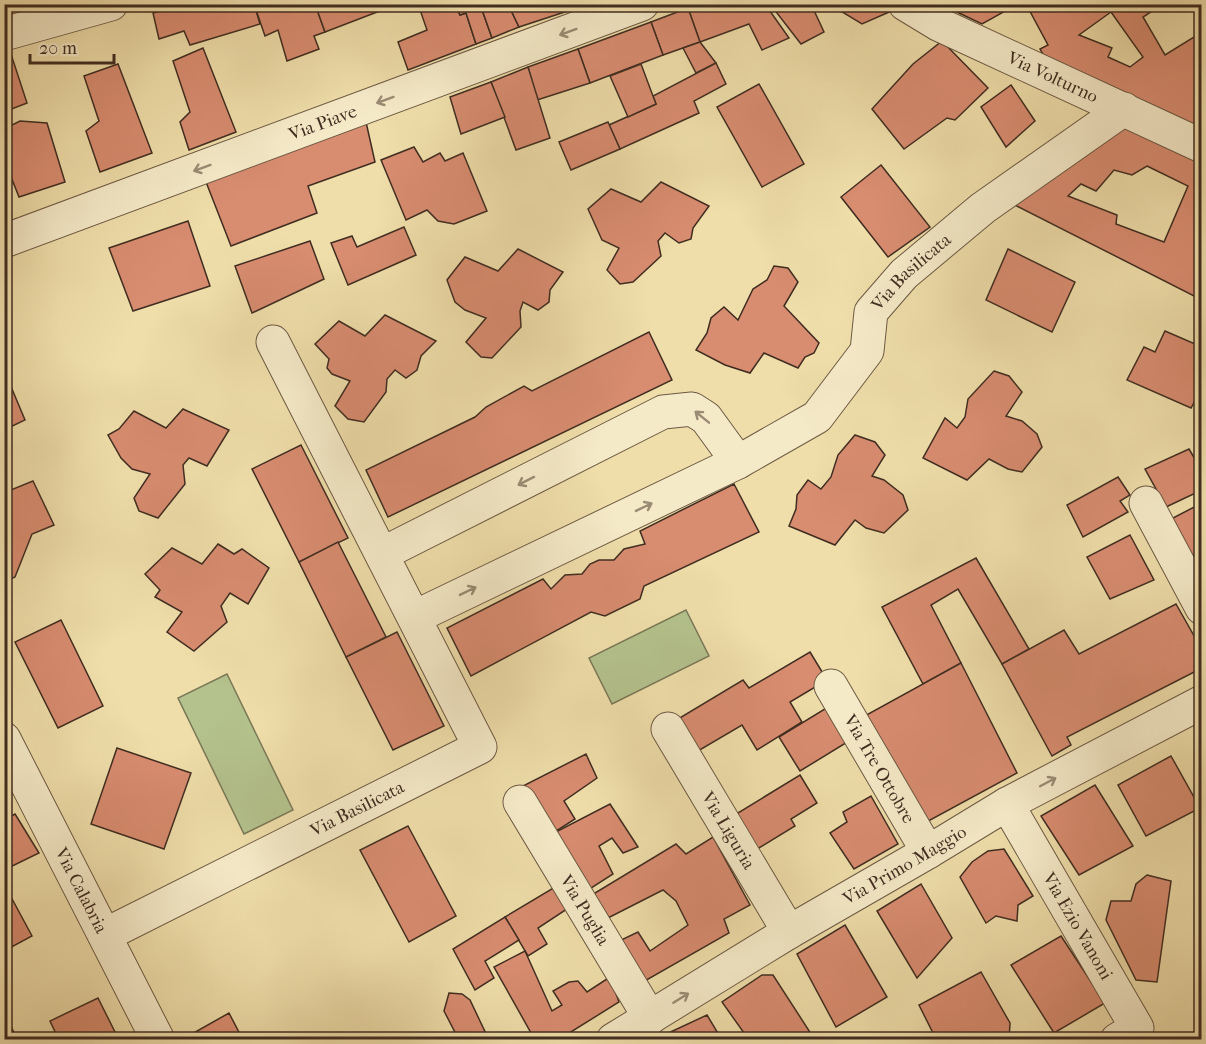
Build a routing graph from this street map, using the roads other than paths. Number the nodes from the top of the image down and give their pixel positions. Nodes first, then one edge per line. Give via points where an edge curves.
1 (111, 4) edge
2 (642, 4) edge
3 (910, 6) edge
4 (4, 34) edge
5 (1124, 109) junction
6 (1202, 146) edge
7 (4, 241) edge
8 (273, 342) dead end
9 (738, 462) junction
10 (1146, 503) dead end
11 (382, 554) junction
12 (1202, 608) edge
13 (415, 617) junction
14 (831, 686) dead end
15 (1202, 702) edge
16 (668, 729) dead end
17 (4, 739) edge
18 (520, 802) dead end
19 (1007, 804) junction
20 (928, 852) junction
21 (789, 932) junction
22 (105, 934) junction
23 (650, 1018) junction
24 (158, 1040) edge
25 (614, 1040) edge
26 (1117, 1040) edge

1 - 4 street
2 -> 7 street, Via Piave
3 - 5 street, Via Volturno via 938,24
5 - 6 street, Via Volturno
5 - 9 street, Via Basilicata via 983,208 904,274 871,312 867,351 817,417
8 - 11 street, Via Basilicata
9 -> 11 street via 699,413 692,409 663,412
13 -> 9 street, Via Basilicata
10 - 12 street
11 - 13 street, Via Basilicata
13 - 22 street, Via Basilicata via 480,747
14 - 20 street, Via Tre Ottobre
19 -> 15 street, Via Primo Maggio
16 - 21 street, Via Liguria
17 - 22 street, Via Calabria
18 - 23 street, Via Puglia
19 - 20 street, Via Primo Maggio
19 - 26 street, Via Ezio Vanoni via 1137,1028
20 - 21 street, Via Primo Maggio
23 -> 21 street, Via Primo Maggio
22 - 24 street, Via Calabria
23 - 25 street, Via Primo Maggio

